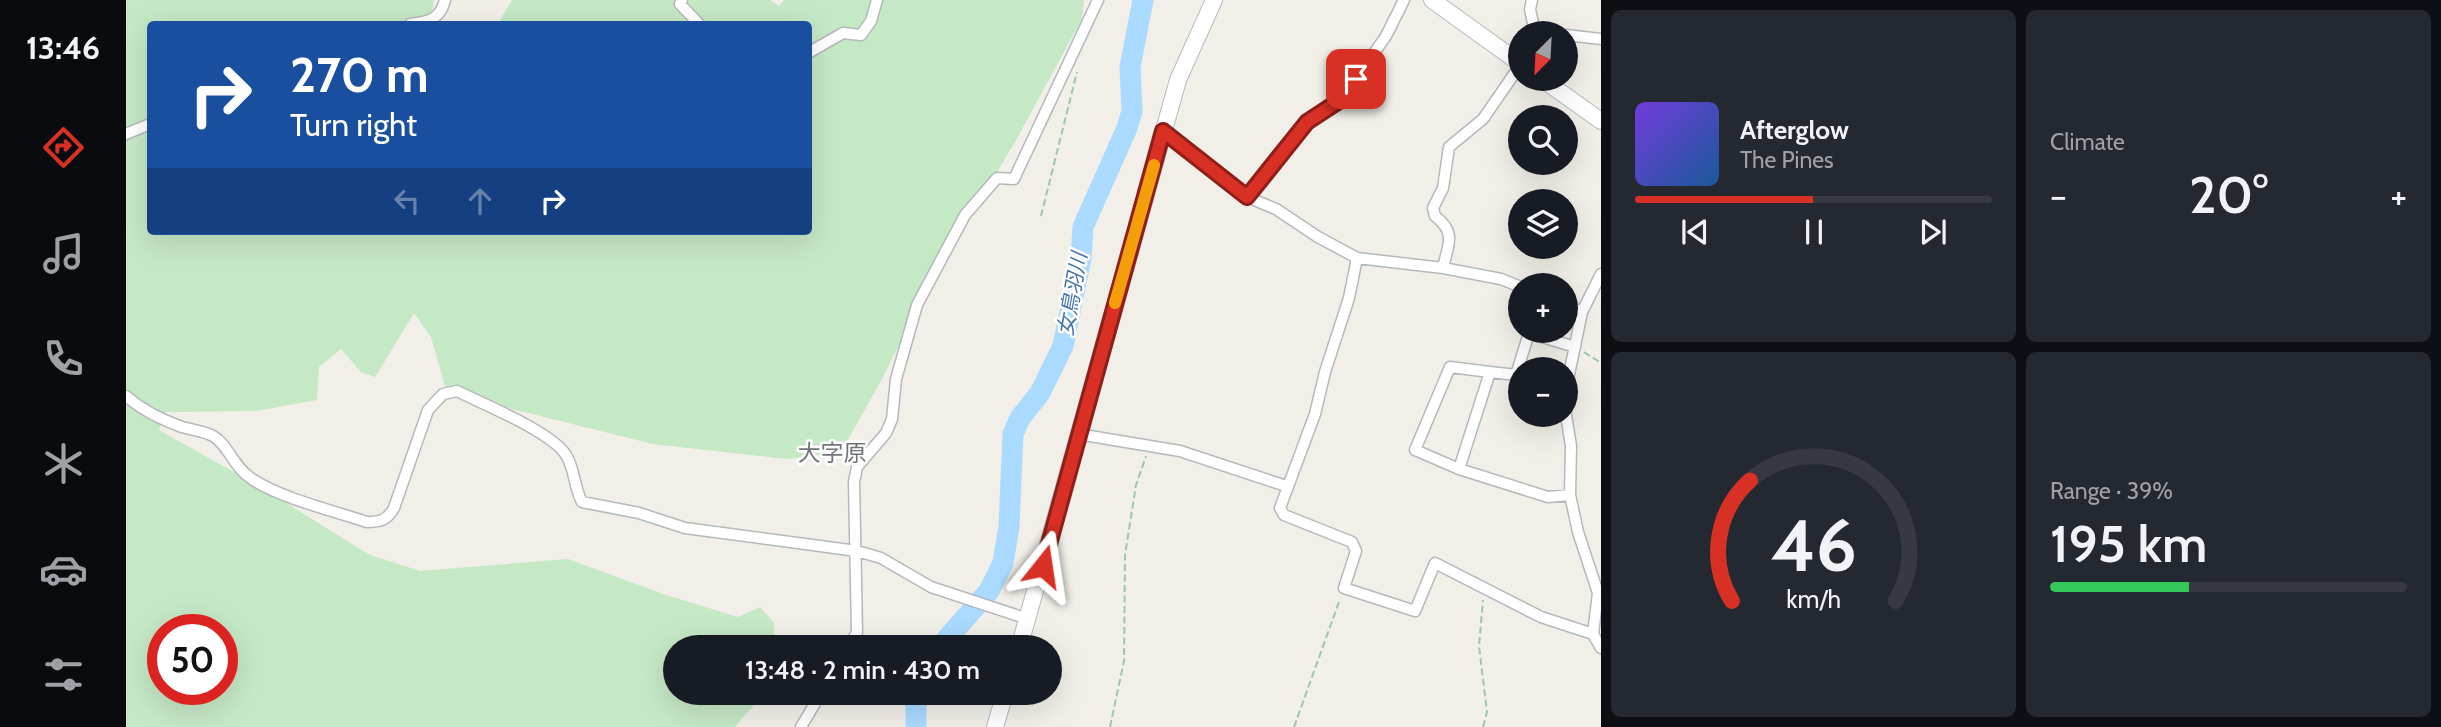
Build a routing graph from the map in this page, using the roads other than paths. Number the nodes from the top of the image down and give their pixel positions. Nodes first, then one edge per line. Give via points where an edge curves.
1 (445, 0) edge
2 (682, 0) edge
3 (877, 0) edge
4 (1098, 0) edge
5 (1214, 0) edge
6 (1404, 0) edge
7 (1432, 0) edge
8 (1532, 0) edge
9 (430, 21) edge
10 (696, 21) edge
11 (1532, 21) edge
12 (1578, 36) edge
13 (1601, 39) edge
14 (812, 51) edge
15 (1508, 55) edge
16 (1508, 83) edge
17 (1559, 91) edge
18 (1601, 121) edge
19 (147, 125) edge
20 (1163, 131) junction
21 (126, 134) edge
22 (1247, 197) junction
23 (1357, 258) junction
24 (1443, 268) junction
25 (1601, 274) edge
26 (1508, 282) edge
27 (1578, 310) edge
28 (1582, 312) junction
29 (1575, 347) junction
30 (1573, 357) edge
31 (1490, 372) junction
32 (126, 396) edge
33 (1568, 427) edge
34 (1078, 434) junction
35 (1459, 469) junction
36 (1286, 486) junction
37 (1570, 495) junction
38 (857, 551) junction
39 (1023, 617) junction
40 (1593, 634) junction
41 (856, 635) edge
42 (1021, 635) edge
43 (1601, 648) edge
44 (814, 705) edge
45 (1001, 705) edge
46 (801, 727) edge
47 (995, 727) edge

1 - 9 street via 440,14
2 - 10 street via 680,4
3 - 14 street via 861,35 843,33
4 - 38 street via 1014,179 997,178 965,215 917,305 896,379 892,419 857,467
5 - 20 main road via 1178,80
6 - 22 street via 1386,36 1339,101 1307,122
7 - 15 main road
8 - 11 street
12 - 13 street
16 - 24 street via 1483,119 1449,147 1443,188 1433,208 1451,234
17 - 18 main road
19 - 21 street
20 - 22 street
20 - 34 main road
22 - 23 street via 1276,209
23 - 24 street
23 - 36 street via 1315,414
24 - 26 street
25 - 28 street
27 - 28 street
28 - 29 street
29 - 30 street
29 - 31 street via 1529,333 1516,375
31 - 35 street
31 - 35 street via 1450,367 1415,450
32 - 38 street via 155,415 213,435 236,467 269,489 367,522 380,522 394,508 428,410 443,394 457,391 551,439 569,459 582,502 685,528
33 - 37 street
34 - 36 street via 1180,451
34 - 39 main road
35 - 37 street via 1548,497
36 - 40 street via 1280,508 1284,515 1352,542 1356,551 1344,588 1415,611 1435,563 1541,617
37 - 40 street via 1598,593
38 - 39 street via 881,558 931,587
38 - 41 street
39 - 42 main road
40 - 43 street
44 - 46 street
45 - 47 main road

